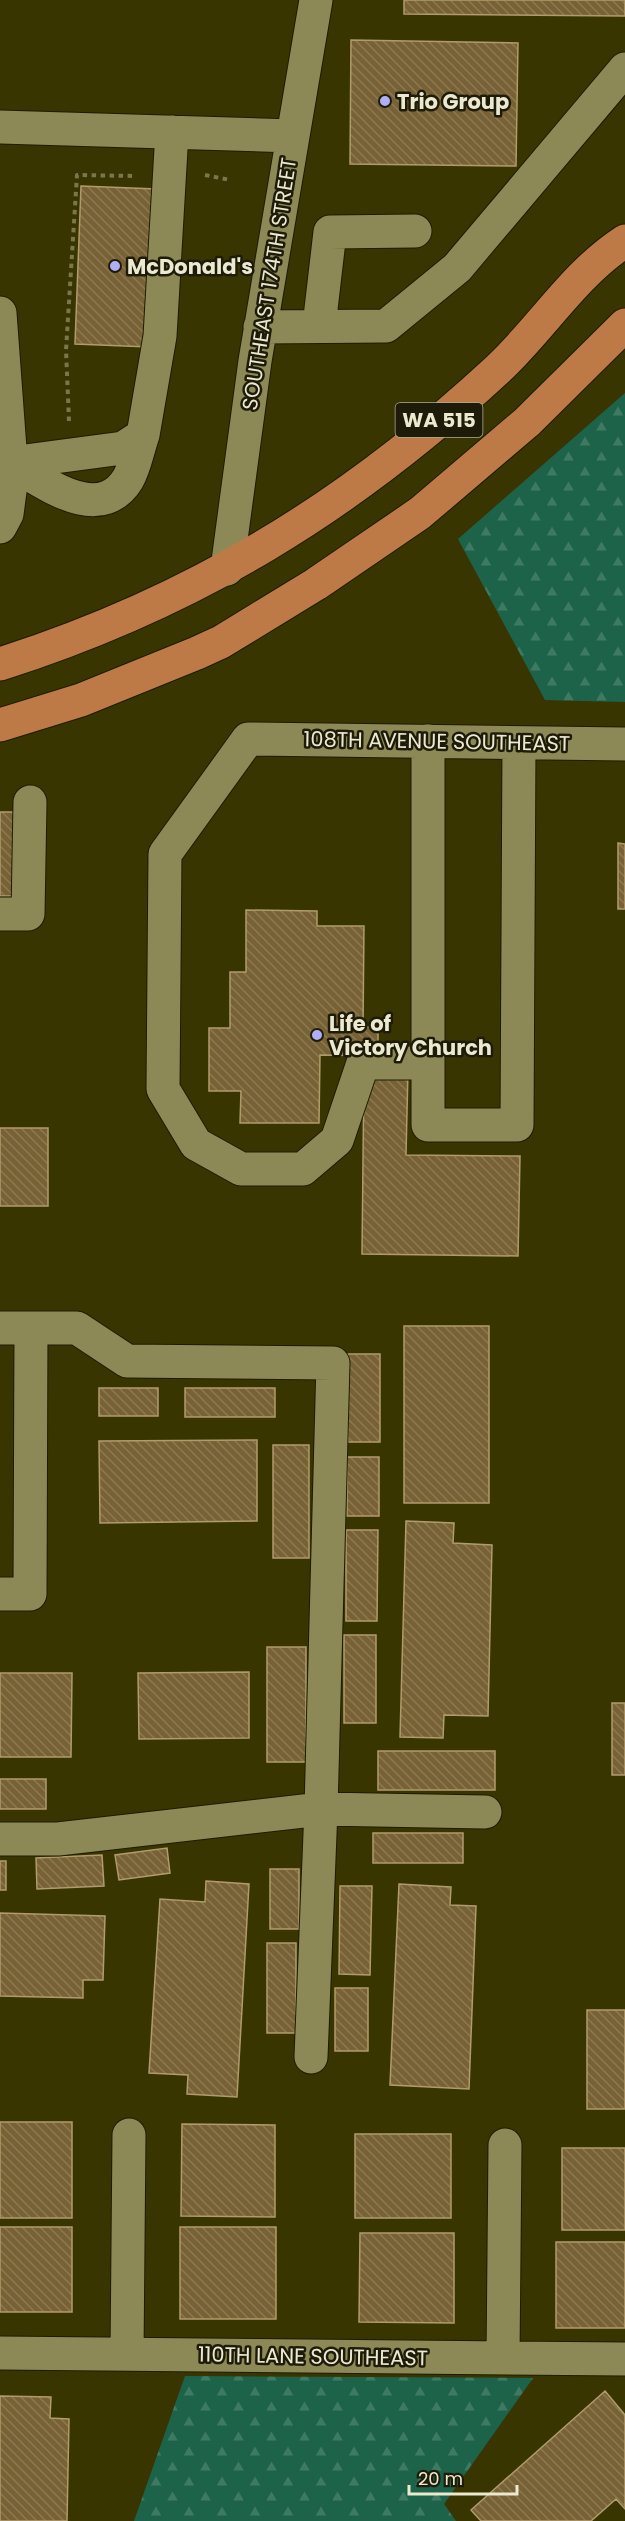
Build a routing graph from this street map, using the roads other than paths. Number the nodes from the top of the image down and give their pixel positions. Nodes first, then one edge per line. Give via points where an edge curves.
1 (316, 0) edge
2 (625, 69) edge
3 (0, 127) edge
4 (172, 132) junction
5 (293, 136) junction
6 (415, 231) dead end
7 (625, 241) edge
8 (0, 313) edge
9 (625, 325) edge
10 (319, 326) junction
11 (260, 327) junction
12 (143, 435) junction
13 (10, 463) junction
14 (0, 527) edge
15 (227, 569) junction
16 (0, 664) edge
17 (0, 725) edge
18 (428, 741) junction
19 (519, 743) junction
20 (625, 744) edge
21 (30, 802) dead end
22 (0, 914) edge
23 (428, 1063) junction
24 (15, 1328) edge
25 (0, 1594) edge
26 (321, 1809) junction
27 (485, 1812) dead end
28 (0, 1839) edge
29 (311, 2057) dead end
30 (129, 2135) dead end
31 (505, 2145) dead end
32 (0, 2353) edge
33 (127, 2354) junction
34 (503, 2358) junction
35 (625, 2359) edge

1 - 5 street, SOUTHEAST 174TH STREET
2 - 10 street via 457,268 386,326
3 - 4 street
4 - 5 street
4 - 12 street via 160,336
5 - 11 street, SOUTHEAST 174TH STREET
6 - 10 street via 330,232
7 - 15 main road, WA 515 via 600,257 499,368 382,469
8 - 13 street
9 - 17 main road, WA 515 via 527,422 420,513 316,584 197,653 81,700
10 - 11 street
11 - 15 street, SOUTHEAST 174TH STREET
12 - 13 street via 123,448
12 - 13 street via 129,477 120,489 93,501 76,498
13 - 14 street via 11,495
15 - 16 main road, WA 515 via 144,611
18 - 19 street, 108TH AVENUE SOUTHEAST
18 - 23 street
18 - 23 street, 108TH AVENUE SOUTHEAST via 248,739 165,854 163,1089 195,1144 241,1169 303,1169 338,1140 363,1063
19 - 20 street, 108TH AVENUE SOUTHEAST
19 - 23 street via 517,1125 428,1125
21 - 22 street via 28,914
24 - 25 street via 30,1594
24 - 26 street via 77,1328 127,1361 333,1363
26 - 27 street
26 - 28 street via 58,1839
26 - 29 street
30 - 33 street
31 - 34 street
32 - 33 street, 110TH LANE SOUTHEAST
33 - 34 street, 110TH LANE SOUTHEAST
34 - 35 street, 110TH LANE SOUTHEAST

